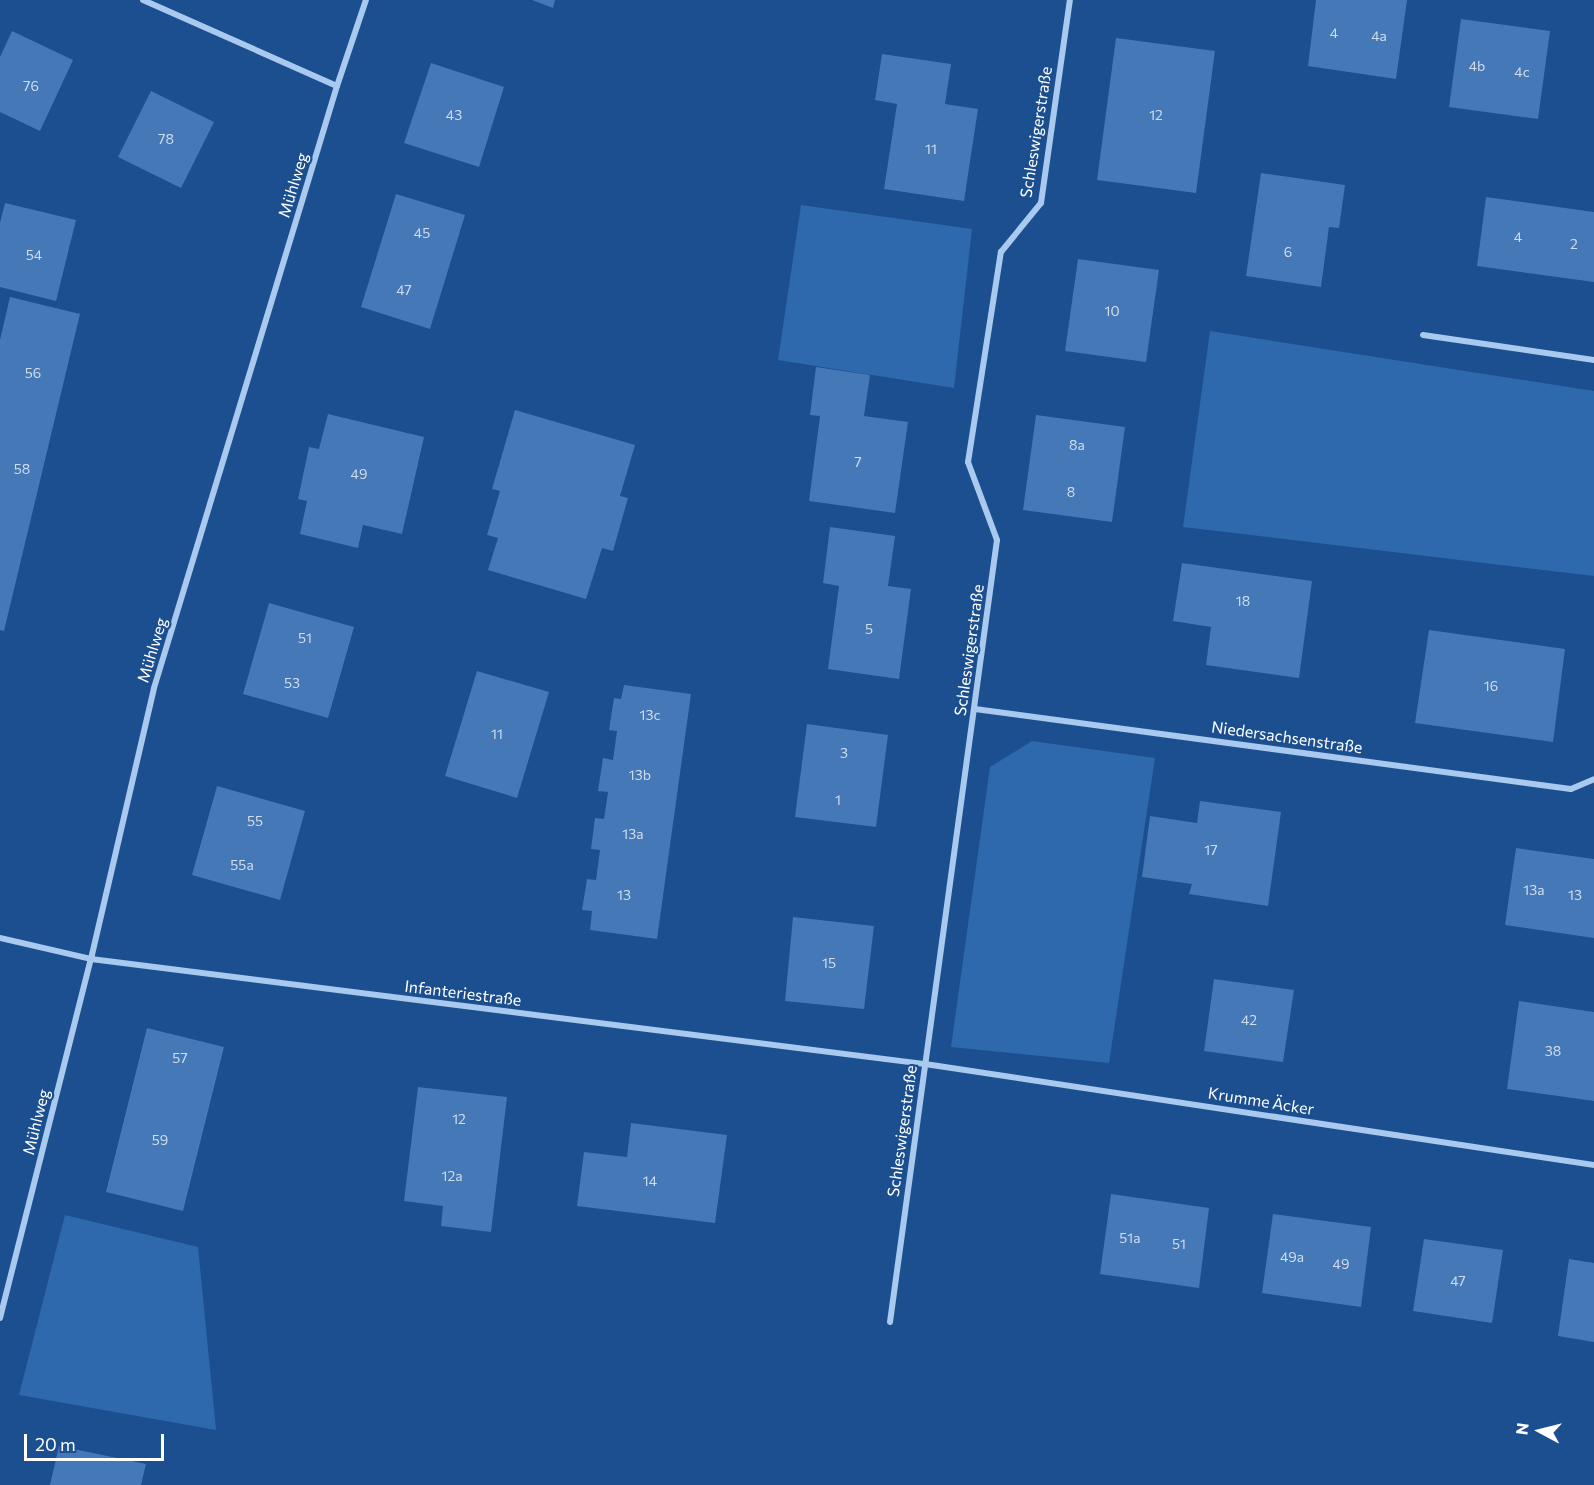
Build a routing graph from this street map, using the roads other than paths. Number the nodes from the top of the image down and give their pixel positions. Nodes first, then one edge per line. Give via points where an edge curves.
1 (143, 0) edge
2 (366, 0) edge
3 (1070, 0) edge
4 (337, 86) junction
5 (1423, 335) dead end
6 (1594, 360) edge
7 (975, 709) junction
8 (1594, 779) edge
9 (0, 939) edge
10 (92, 959) junction
11 (925, 1064) junction
12 (1594, 1165) edge
13 (0, 1318) edge
14 (890, 1322) dead end

1 - 4 street
2 - 4 street, Mühlweg
3 - 7 street, Schleswigerstraße via 1041,203 1001,252 968,462 997,540
4 - 10 street, Mühlweg via 154,688
5 - 6 street
7 - 8 street, Niedersachsenstraße via 1571,789
7 - 11 street, Schleswigerstraße
9 - 10 street, Infanteriestraße
10 - 11 street, Infanteriestraße
10 - 13 street, Mühlweg
11 - 12 street, Krumme Äcker
11 - 14 street, Schleswigerstraße

